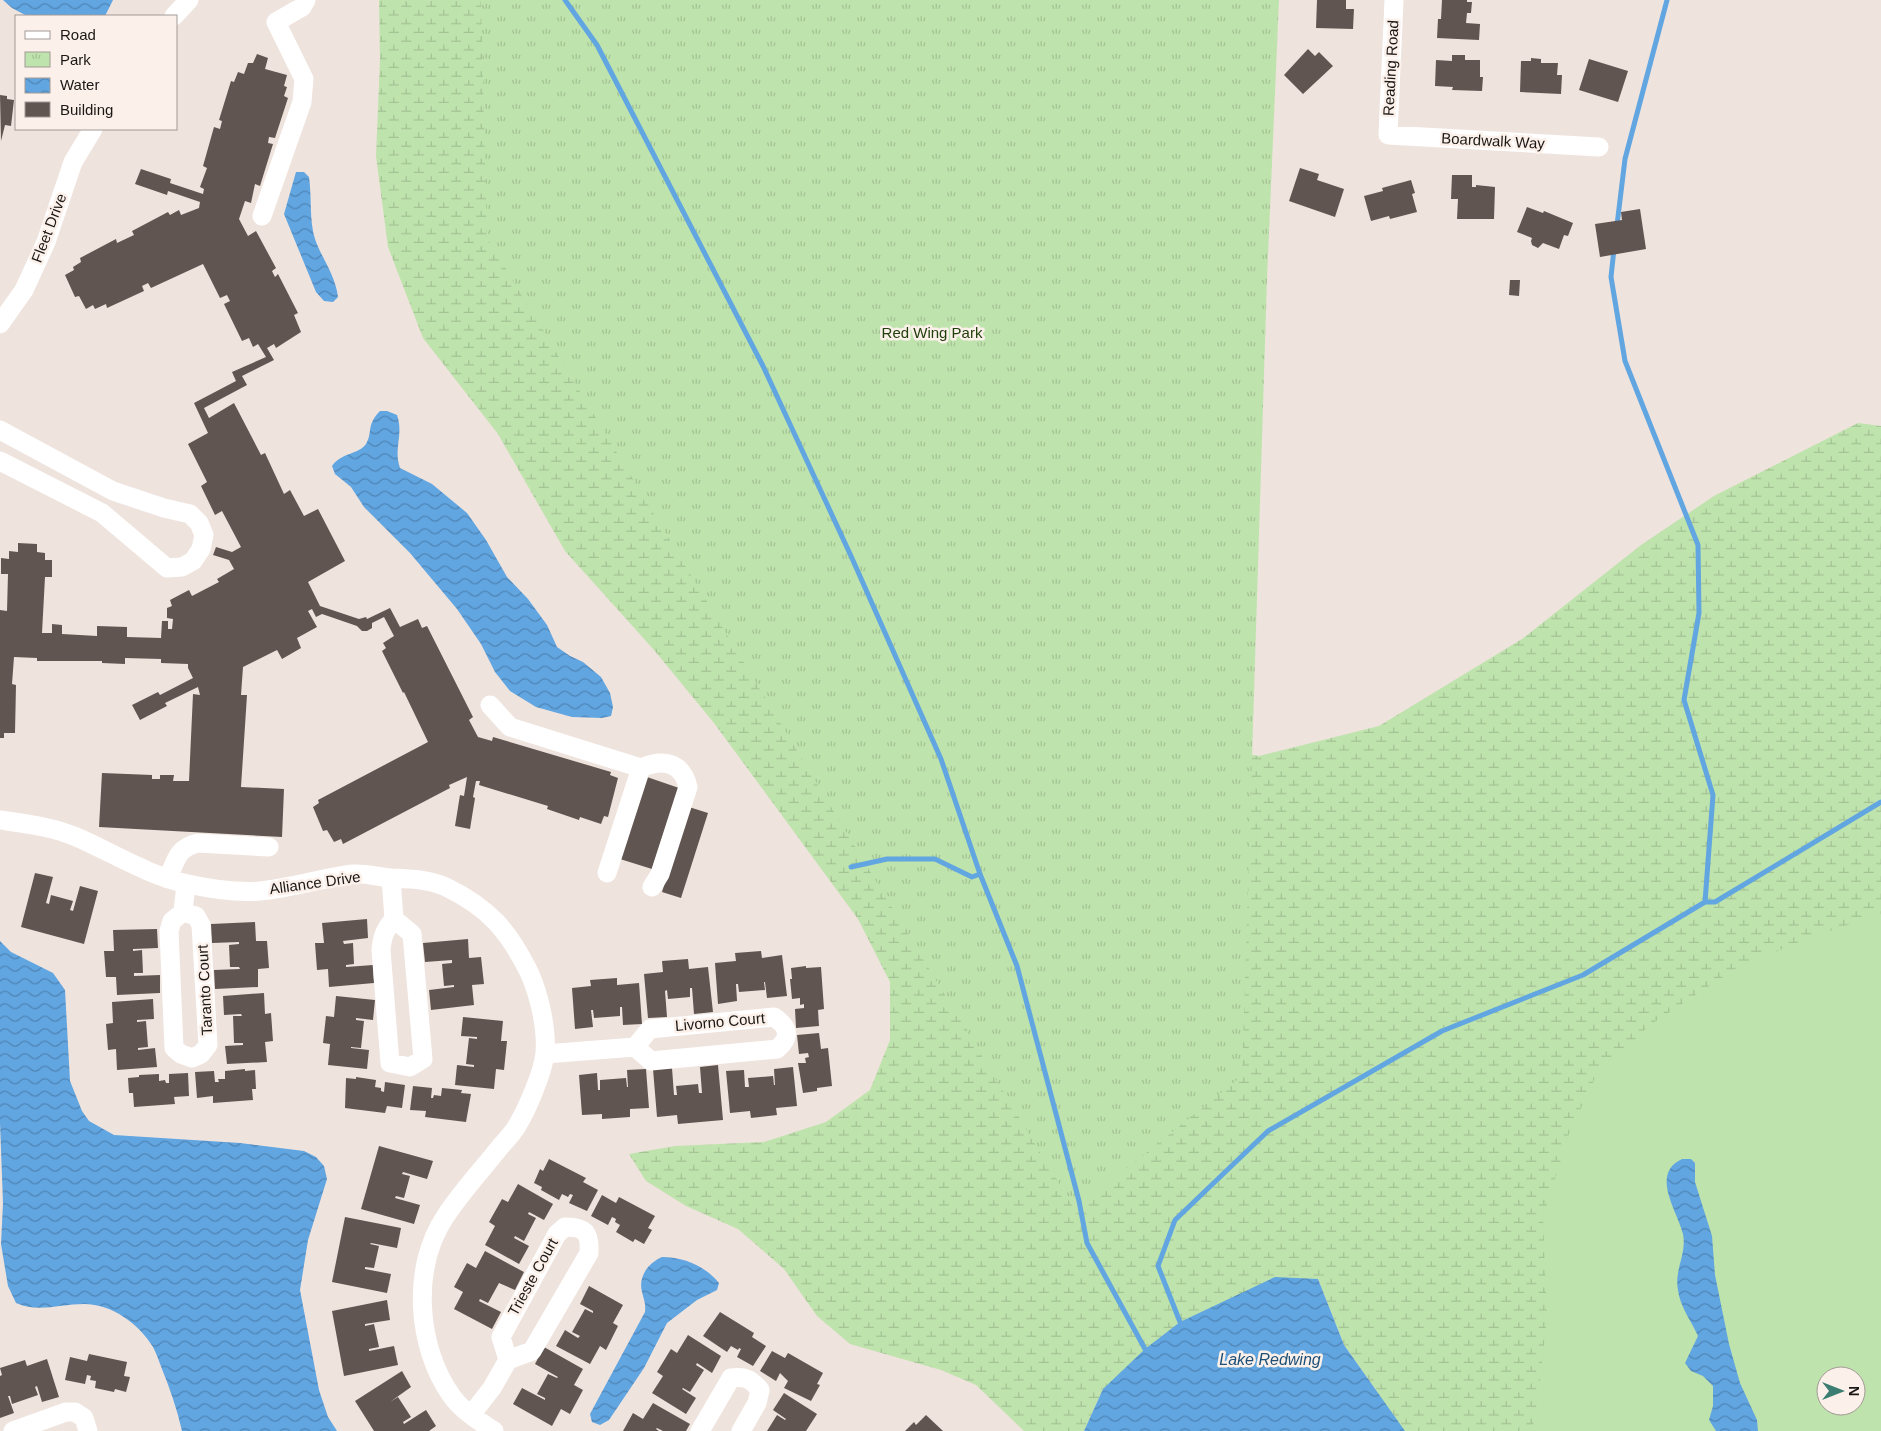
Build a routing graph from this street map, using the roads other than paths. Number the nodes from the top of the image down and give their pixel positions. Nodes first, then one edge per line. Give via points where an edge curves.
1 (189, 0) edge
2 (306, 0) edge
3 (1394, 0) edge
4 (175, 15) edge
5 (92, 130) edge
6 (1388, 135) joint
7 (1599, 146) dead end
8 (262, 216) dead end
9 (3, 313) edge
10 (0, 430) edge
11 (0, 461) edge
12 (490, 704) dead end
13 (641, 768) junction
14 (0, 820) edge
15 (269, 847) dead end
16 (608, 873) dead end
17 (391, 878) junction
18 (177, 881) junction
19 (652, 886) dead end
20 (183, 912) junction
21 (394, 919) junction
22 (634, 1047) junction
23 (545, 1054) junction
24 (508, 1360) junction
25 (472, 1415) junction
26 (13, 1431) edge
27 (88, 1431) edge
28 (494, 1431) edge
29 (700, 1431) edge
30 (741, 1431) edge

1 - 4 street
2 - 8 street via 302,7 276,22 304,79 302,102
3 - 6 street, Reading Road
5 - 9 street, Fleet Drive via 73,162 46,242 24,290
6 - 7 street, Boardwalk Way
10 - 11 street via 114,492 190,514 199,522 204,535 201,549 193,561 182,567 167,568 102,513
12 - 13 street via 510,728
13 - 16 street
13 - 19 street via 652,763 668,763 679,769 688,787 660,874
14 - 18 street, Alliance Drive via 60,831
15 - 18 street, Taranto Court via 198,843 188,846 181,851
17 - 18 street, Alliance Drive via 356,874 257,891
17 - 21 street
17 - 23 street, Alliance Drive via 411,878 442,885 486,910 502,928 535,986 543,1019
18 - 20 street, Taranto Court
20 - 20 street, Taranto Court via 172,920 169,932 174,1048 192,1058 202,1054 208,1045 202,925 196,916
21 - 21 street via 387,927 381,950 390,1063 410,1067 423,1059 412,934
22 - 22 street, Livorno Court via 651,1060 777,1049 784,1043 787,1031 784,1023 774,1017 650,1029
22 - 23 street
23 - 25 street, Alliance Drive via 517,1127 444,1218 432,1242 424,1276 421,1304 428,1348 452,1398
24 - 24 street, Trieste Court via 532,1351 588,1253 590,1239 584,1230 565,1227 557,1234 500,1337
24 - 25 street
25 - 28 street, Alliance Drive
26 - 27 street via 74,1412 84,1418
29 - 30 street via 731,1378 741,1376 752,1380 760,1390 757,1403

